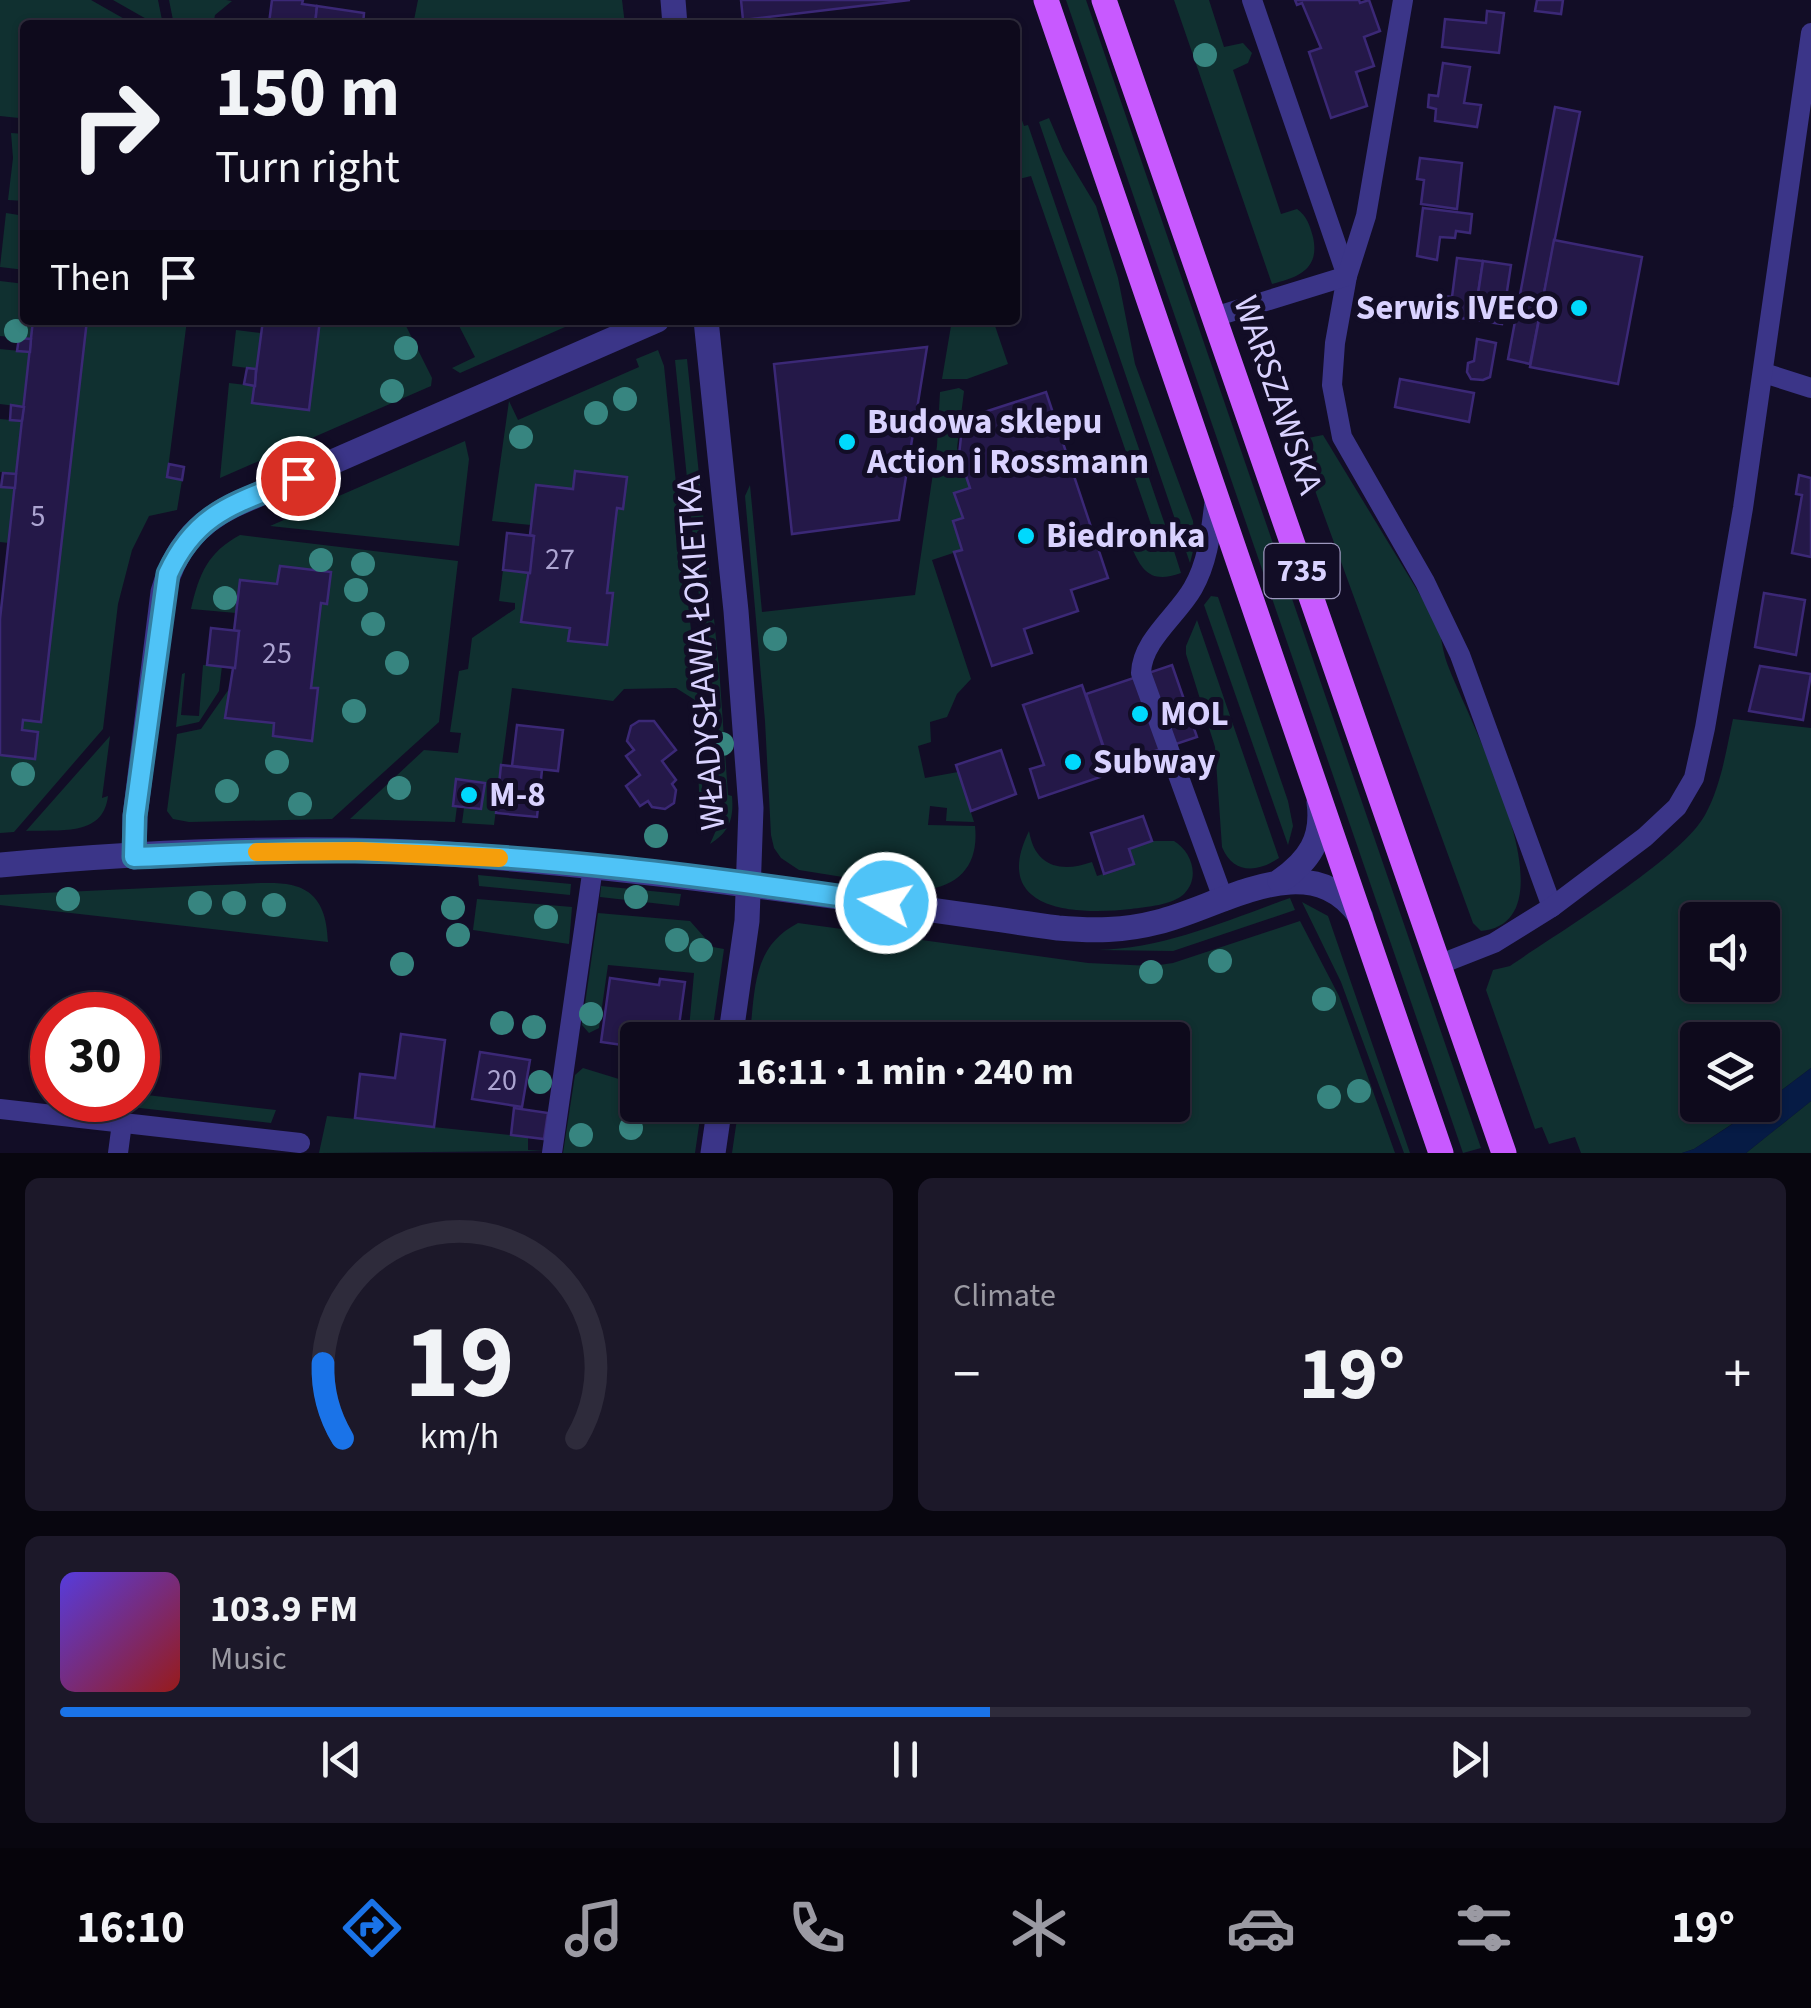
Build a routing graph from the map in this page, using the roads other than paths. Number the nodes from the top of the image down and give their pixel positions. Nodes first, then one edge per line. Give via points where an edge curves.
1 (1046, 0) edge
2 (1104, 0) edge
3 (1252, 0) edge
4 (1403, 0) edge
5 (1811, 33) edge
6 (1347, 276) junction
7 (1214, 318) junction
8 (646, 325) edge
9 (706, 325) edge
10 (1764, 373) junction
11 (1811, 388) edge
12 (1216, 494) junction
13 (1317, 793) junction
14 (134, 857) junction
15 (0, 865) edge
16 (594, 866) junction
17 (1280, 881) junction
18 (750, 883) junction
19 (1224, 901) junction
20 (1552, 907) junction
21 (1361, 917) junction
22 (1438, 966) junction
23 (732, 1022) edge
24 (0, 1109) edge
25 (718, 1122) edge
26 (122, 1123) junction
27 (300, 1144) dead end
28 (1502, 1148) edge
29 (118, 1153) edge
30 (552, 1153) edge
31 (713, 1153) edge
32 (1440, 1153) edge

1 - 12 main road, 735
2 - 7 main road, WARSZAWSKA / 735
3 - 6 lane
4 - 6 lane via 1366,216
5 - 10 lane
6 - 7 lane
6 - 20 lane via 1332,385 1342,437 1460,655
7 - 22 main road, WARSZAWSKA / 735
8 - 14 street via 234,505 191,534 163,592
9 - 18 street, WŁADYSŁAWA ŁOKIETKA via 743,696
10 - 11 lane
10 - 20 lane via 1694,778 1678,808
12 - 13 main road, 735
12 - 19 lane via 1206,560 1141,664
13 - 17 street via 1316,844
13 - 21 main road, 735
14 - 15 street
14 - 16 street via 358,851
16 - 18 street
16 - 30 lane
17 - 19 street
17 - 21 street via 1320,883
18 - 19 street via 1085,930 1132,928
18 - 23 street, WŁADYSŁAWA ŁOKIETKA
20 - 22 lane
21 - 32 main road, 735
22 - 28 main road, WARSZAWSKA / 735
24 - 26 lane
25 - 31 street
26 - 27 lane
26 - 29 lane

